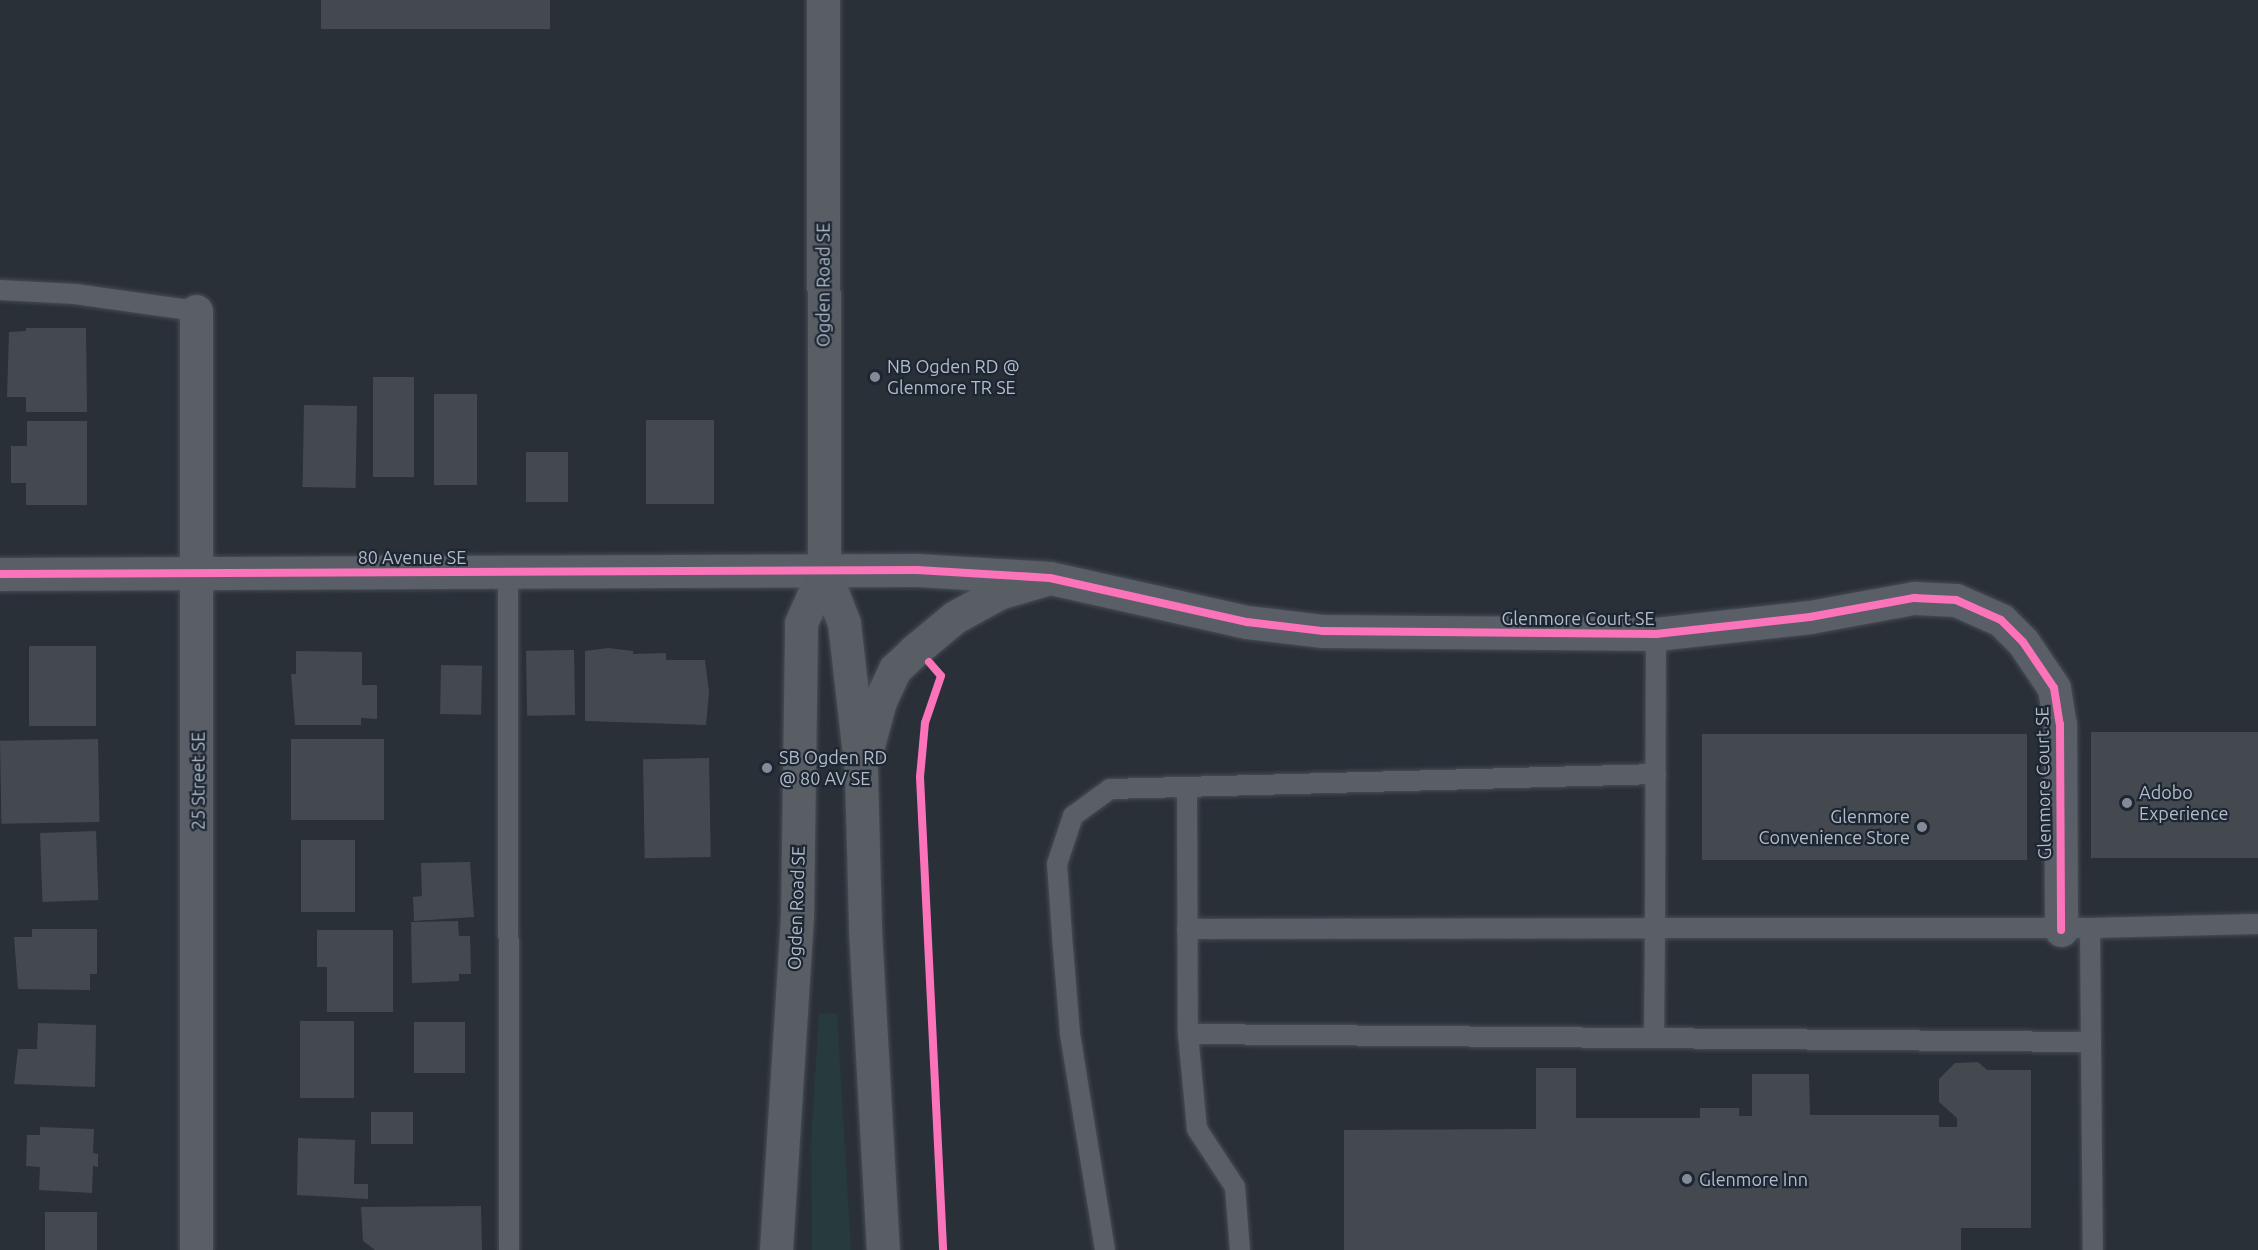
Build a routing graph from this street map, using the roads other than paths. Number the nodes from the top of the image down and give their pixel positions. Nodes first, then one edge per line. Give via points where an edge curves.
1 (823, 0) edge
2 (0, 290) edge
3 (196, 311) joint
4 (824, 571) junction
5 (198, 572) junction
6 (508, 572) junction
7 (0, 574) edge
8 (1050, 578) junction
9 (1656, 634) junction
10 (861, 772) junction
11 (1656, 774) junction
12 (1187, 789) junction
13 (2258, 924) edge
14 (1655, 928) junction
15 (1187, 929) junction
16 (2075, 929) junction
17 (1188, 1034) junction
18 (1654, 1038) junction
19 (2089, 1042) junction
20 (196, 1250) edge
21 (509, 1250) edge
22 (776, 1250) edge
23 (884, 1250) edge
24 (1105, 1250) edge
25 (1240, 1250) edge
26 (2093, 1250) edge

1 - 4 street, Ogden Road SE
2 - 3 lane via 75,294
3 - 5 street, 25 Street SE
4 - 6 street, 80 Avenue SE
4 - 8 street, Glenmore Court SE via 917,570
4 - 10 street, Ogden Road SE via 844,623
4 - 22 street, Ogden Road SE via 801,623 797,917
5 - 6 street, 80 Avenue SE
5 - 7 street, 80 Avenue SE
5 - 20 street, 25 Street SE
6 - 21 lane
8 - 9 street, Glenmore Court SE via 1247,622 1323,631
8 - 10 street via 999,593 955,618 902,663 880,701
9 - 11 lane
9 - 16 street, Glenmore Court SE via 1810,618 1914,598 1956,600 2001,620 2033,655 2054,688
10 - 23 street, Ogden Road SE
11 - 12 lane
11 - 14 lane
12 - 15 lane
12 - 24 lane via 1110,789 1073,816 1057,864 1070,1033
13 - 16 lane
14 - 15 lane
14 - 16 lane
14 - 18 lane
15 - 17 lane
16 - 19 lane
17 - 18 lane
17 - 25 lane via 1197,1129 1234,1187
18 - 19 lane
19 - 26 lane

